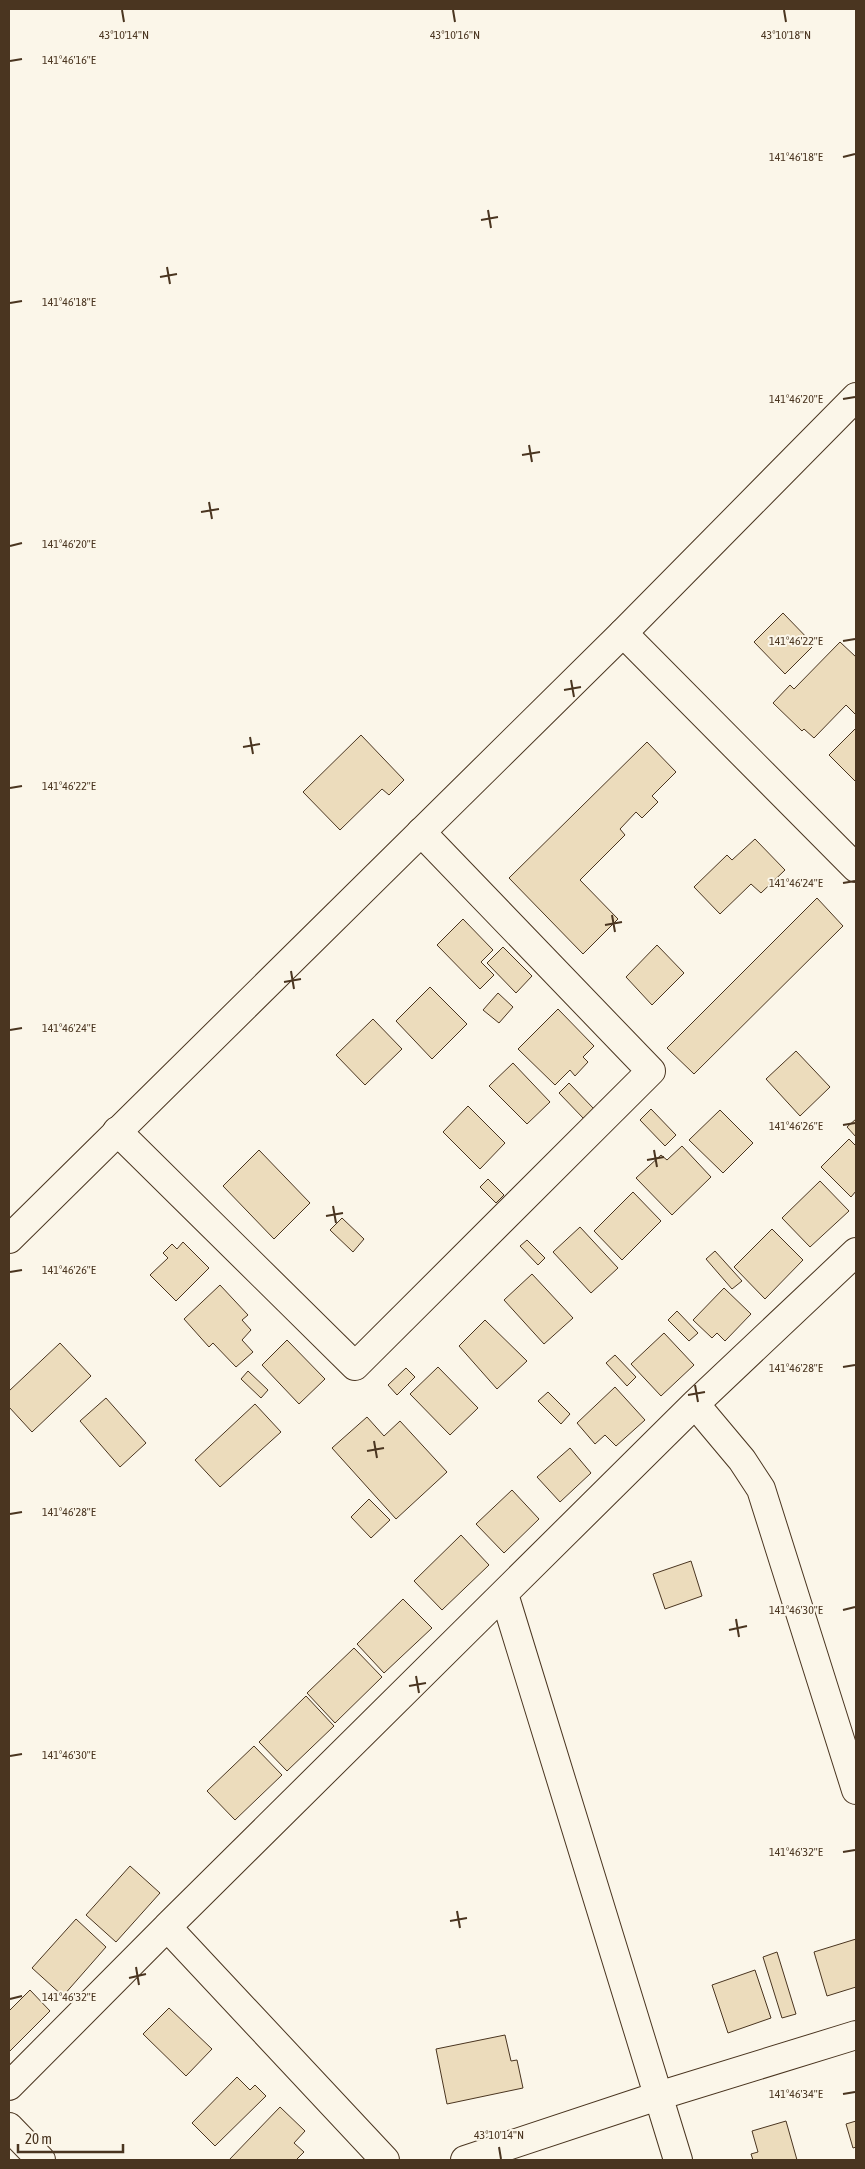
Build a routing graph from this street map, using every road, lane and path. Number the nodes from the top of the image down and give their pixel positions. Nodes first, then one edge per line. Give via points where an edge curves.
1 (856, 397) edge
2 (623, 633) junction
3 (421, 832) junction
4 (856, 868) edge
5 (117, 1131) junction
6 (9, 1239) edge
7 (856, 1252) edge
8 (695, 1404) junction
9 (504, 1594) junction
10 (856, 1790) edge
11 (166, 1927) junction
12 (856, 2035) edge
13 (9, 2086) edge
14 (658, 2096) junction
15 (9, 2127) edge
16 (41, 2160) edge
17 (385, 2160) edge
18 (465, 2160) edge
19 (678, 2160) edge

1 - 2 street
2 - 3 street
2 - 4 street
3 - 5 street
3 - 5 street via 651,1072 355,1366
5 - 6 street
7 - 8 street
8 - 9 street
8 - 10 street via 742,1460 761,1489
9 - 11 street
9 - 14 street
11 - 13 street
11 - 17 street
12 - 14 street
14 - 18 street
14 - 19 street
15 - 16 street

